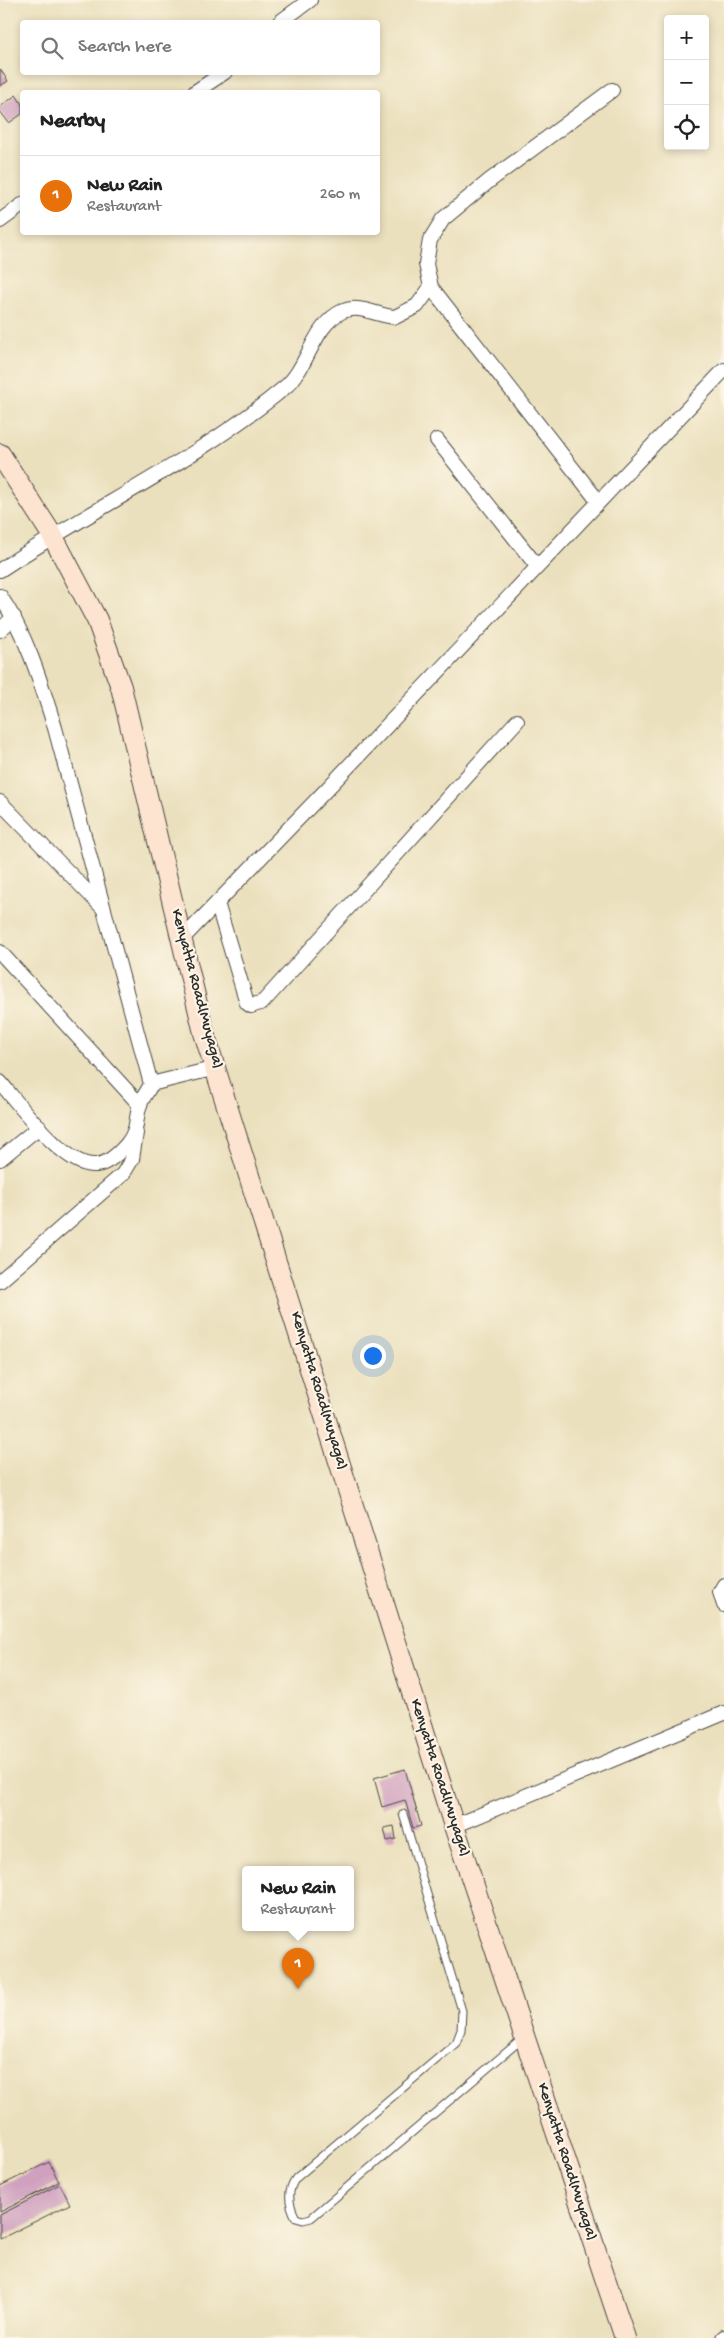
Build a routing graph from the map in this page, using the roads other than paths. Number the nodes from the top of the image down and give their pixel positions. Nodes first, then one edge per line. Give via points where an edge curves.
1 (310, 0) edge
2 (283, 20) edge
3 (221, 75) edge
4 (198, 90) edge
5 (612, 90) dead end
6 (20, 206) edge
7 (0, 221) edge
8 (431, 288) junction
9 (724, 370) edge
10 (437, 440) dead end
11 (0, 454) edge
12 (598, 501) junction
13 (52, 535) junction
14 (537, 566) junction
15 (0, 570) edge
16 (0, 596) edge
17 (14, 617) junction
18 (0, 630) edge
19 (517, 722) dead end
20 (0, 802) edge
21 (216, 903) junction
22 (105, 910) junction
23 (182, 939) junction
24 (0, 952) edge
25 (216, 1068) junction
26 (0, 1082) edge
27 (151, 1084) junction
28 (140, 1105) junction
29 (39, 1127) junction
30 (137, 1128) junction
31 (0, 1159) edge
32 (0, 1281) edge
33 (724, 1584) edge
34 (724, 1605) edge
35 (724, 1712) edge
36 (403, 1814) dead end
37 (454, 1826) junction
38 (524, 2037) junction
39 (625, 2338) edge

1 - 2 street
3 - 4 street
5 - 8 street via 489,181 443,220 430,240 426,264
6 - 7 street
8 - 12 street
8 - 13 street via 417,306 395,317 360,308 343,312 329,322 299,374 284,388 198,449
9 - 12 street
10 - 14 street
11 - 13 main road, Kenyatta Road(Muyaga)
12 - 14 street
13 - 15 street
13 - 23 main road, Kenyatta Road(Muyaga) via 98,620 121,688
14 - 21 street
16 - 17 street
17 - 18 street
17 - 22 street via 55,728
19 - 21 street via 257,1005 248,1003
20 - 22 street
21 - 23 street
22 - 27 street
23 - 25 main road, Kenyatta Road(Muyaga) via 204,1033
24 - 28 street
25 - 27 street
25 - 37 main road, Kenyatta Road(Muyaga)
26 - 29 street
27 - 28 street
28 - 30 street
29 - 30 street via 58,1147 79,1161 95,1165 108,1161 127,1144
29 - 31 street
30 - 32 street via 132,1159 123,1174
33 - 34 street via 720,1592
35 - 37 street
36 - 38 lane via 462,2011 460,2030 456,2043 296,2178 289,2197 296,2218 311,2218
37 - 38 main road, Kenyatta Road(Muyaga)
38 - 39 main road, Kenyatta Road(Muyaga)

